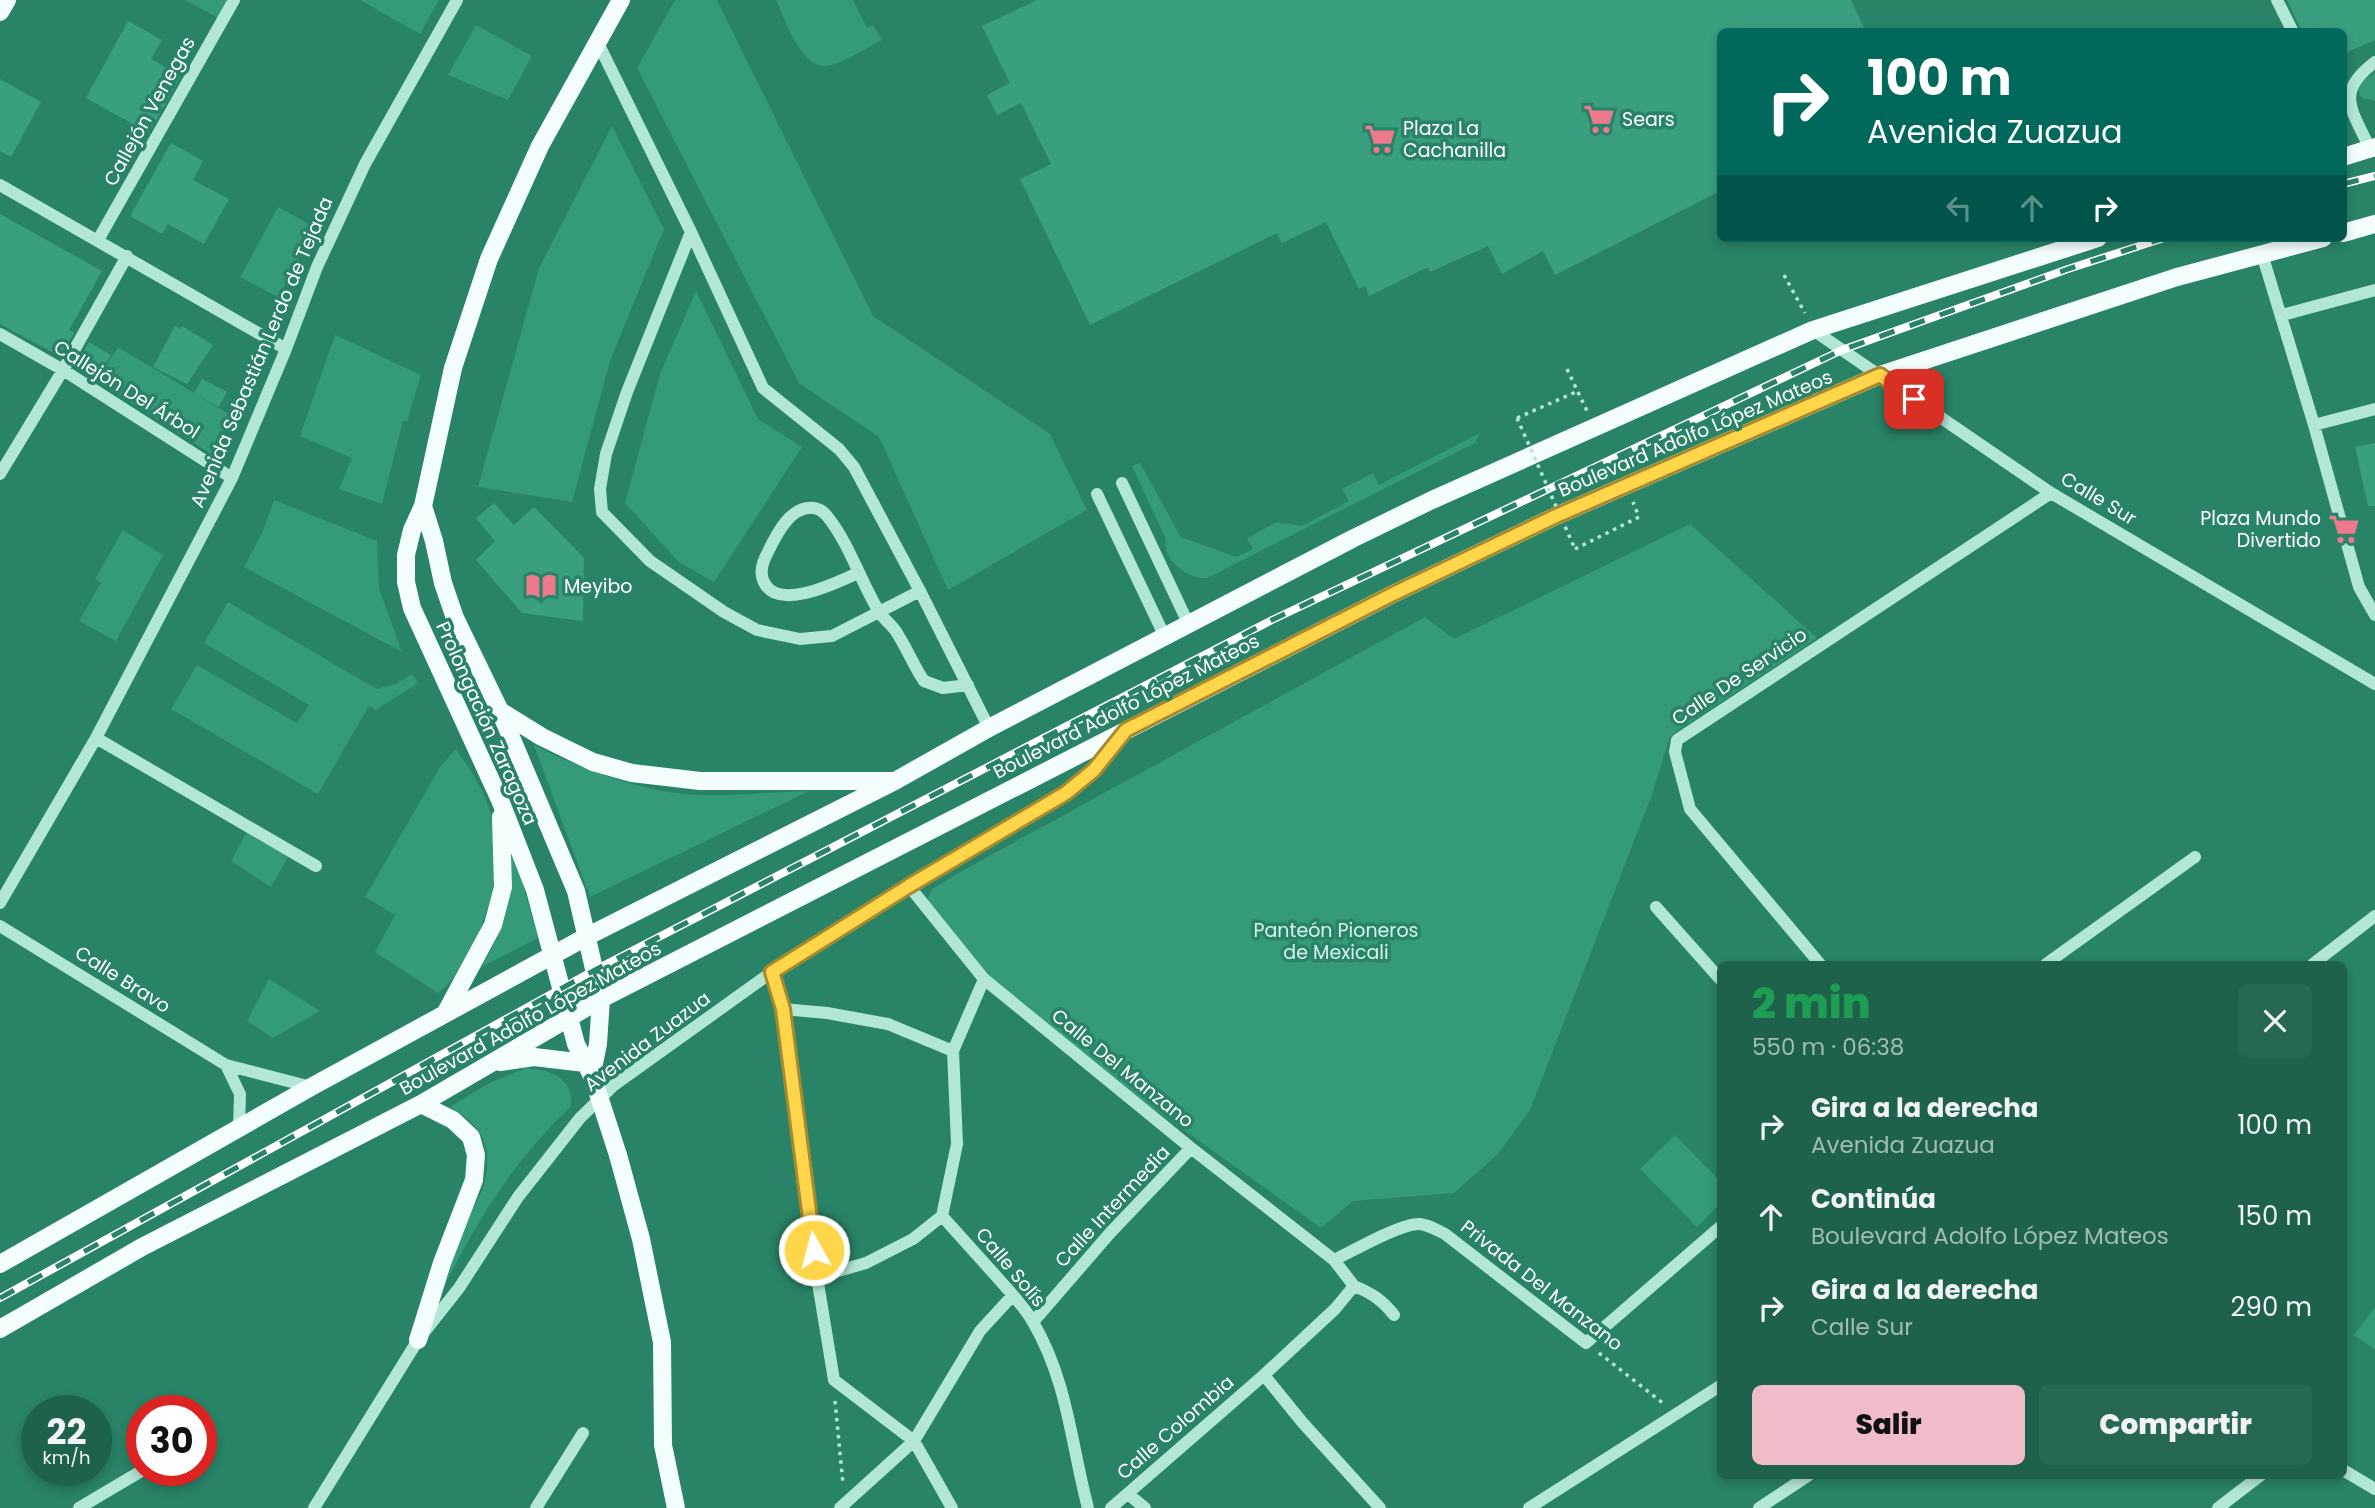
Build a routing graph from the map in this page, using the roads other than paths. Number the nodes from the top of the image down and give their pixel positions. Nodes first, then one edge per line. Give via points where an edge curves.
1 (7, 0) edge
2 (234, 0) edge
3 (457, 0) edge
4 (621, 0) edge
5 (2277, 0) edge
6 (0, 12) edge
7 (2291, 28) edge
8 (597, 41) junction
9 (2375, 62) edge
10 (2373, 148) edge
11 (2347, 155) edge
12 (0, 185) edge
13 (2375, 224) edge
14 (691, 232) junction
15 (2347, 232) edge
16 (99, 240) junction
17 (2086, 242) edge
18 (2308, 242) edge
19 (2262, 254) junction
20 (127, 256) junction
21 (2375, 290) edge
22 (2282, 315) junction
23 (1813, 330) junction
24 (0, 334) edge
25 (286, 349) junction
26 (63, 370) junction
27 (1880, 375) junction
28 (2375, 409) edge
29 (2314, 425) junction
30 (0, 474) edge
31 (232, 478) junction
32 (1122, 482) dead end
33 (2051, 493) junction
34 (1097, 494) dead end
35 (423, 506) junction
36 (858, 572) junction
37 (920, 590) junction
38 (879, 612) junction
39 (2375, 615) edge
40 (1189, 625) junction
41 (1165, 637) junction
42 (2375, 684) edge
43 (968, 685) junction
44 (500, 711) junction
45 (989, 728) junction
46 (1126, 730) junction
47 (96, 738) junction
48 (895, 781) junction
49 (500, 800) junction
50 (2196, 856) dead end
51 (316, 866) dead end
52 (909, 886) junction
53 (0, 903) edge
54 (1656, 907) dead end
55 (2375, 916) edge
56 (0, 926) edge
57 (586, 937) junction
58 (553, 956) junction
59 (1817, 961) edge
60 (2050, 961) edge
61 (2317, 961) edge
62 (772, 972) junction
63 (1717, 976) edge
64 (984, 979) junction
65 (601, 999) junction
66 (783, 1009) junction
67 (445, 1014) junction
68 (569, 1018) junction
69 (953, 1051) junction
70 (489, 1064) junction
71 (226, 1065) junction
72 (590, 1071) junction
73 (311, 1087) junction
74 (421, 1104) junction
75 (239, 1129) junction
76 (1191, 1148) junction
77 (943, 1216) junction
78 (1717, 1235) edge
79 (1334, 1260) junction
80 (0, 1264) edge
81 (817, 1277) junction
82 (1354, 1286) junction
83 (1013, 1295) junction
84 (1394, 1315) dead end
85 (1033, 1322) junction
86 (0, 1329) edge
87 (418, 1340) junction
88 (1264, 1375) junction
89 (1717, 1389) edge
90 (583, 1433) dead end
91 (914, 1441) junction
92 (2347, 1472) edge
93 (1802, 1479) edge
94 (2256, 1479) edge
95 (126, 1480) edge
96 (2375, 1489) edge
97 (1128, 1494) junction
98 (842, 1506) edge
99 (79, 1508) edge
100 (314, 1508) edge
101 (536, 1508) edge
102 (676, 1508) edge
103 (953, 1508) edge
104 (1087, 1508) edge
105 (1111, 1508) edge
106 (1145, 1508) edge
107 (1380, 1508) edge
108 (1529, 1508) edge
109 (1759, 1508) edge
110 (2218, 1508) edge

1 - 6 main road
2 - 16 street, Callejón Venegas
3 - 25 street, Avenida Sebastián Lerdo de Tejada via 365,164 317,267
4 - 8 main road, Prolongación Zaragoza
5 - 7 street
8 - 14 street
8 - 35 main road, Prolongación Zaragoza via 540,146 489,260 453,368
9 - 10 street via 2352,83 2349,94
10 - 11 main road
12 - 16 street
13 - 15 main road
14 - 37 street via 763,388 839,449 854,467
14 - 38 street via 611,442 600,489 602,512 650,561 757,630 800,639 832,636
16 - 20 street
17 - 23 main road
18 - 19 main road, Boulevard Adolfo López Mateos
19 - 22 street
19 - 27 main road, Boulevard Adolfo López Mateos via 2177,277
20 - 25 street
20 - 26 street
21 - 22 street
22 - 29 street
23 - 27 street, Calle Sur
23 - 40 main road via 1432,500
24 - 26 street, Callejón Del Árbol
25 - 31 street, Avenida Sebastián Lerdo de Tejada
26 - 30 street
26 - 31 street, Callejón Del Árbol
27 - 33 street, Calle Sur
27 - 46 main road, Boulevard Adolfo López Mateos via 1556,516
28 - 29 street
29 - 39 street via 2359,587
31 - 47 street, Avenida Sebastián Lerdo de Tejada
32 - 40 street
33 - 42 street, Calle Sur
33 - 59 street, Calle De Servicio via 1677,740 1675,752 1690,809
34 - 41 street
35 - 44 main road, Prolongación Zaragoza via 455,618
35 - 49 main road, Prolongación Zaragoza via 406,555 412,608
36 - 36 street via 826,514 816,508 804,509 780,529 761,573 771,592 802,594
36 - 38 street
37 - 38 street
37 - 43 street
38 - 43 street via 924,681 943,688
40 - 41 main road
41 - 45 main road
43 - 45 street
44 - 48 main road via 593,762 632,773 700,781
44 - 57 main road, Prolongación Zaragoza via 576,891
45 - 48 main road
46 - 52 street, Avenida Zuazua via 1094,770 1066,793
46 - 65 main road, Boulevard Adolfo López Mateos
47 - 51 street
47 - 53 street, Avenida Sebastián Lerdo de Tejada
48 - 57 main road
49 - 58 main road, Prolongación Zaragoza via 535,890
49 - 67 main road via 503,887 493,925
50 - 60 street
52 - 62 street, Avenida Zuazua
52 - 64 street, Calle Del Manzano
54 - 63 street
55 - 61 street
56 - 71 street, Calle Bravo
57 - 58 main road
57 - 65 main road, Prolongación Zaragoza
58 - 67 main road
58 - 68 main road, Prolongación Zaragoza
62 - 66 street
62 - 87 street, Avenida Zuazua via 614,1085 580,1118 518,1197 459,1288
64 - 69 street
64 - 76 street, Calle Del Manzano
65 - 68 main road, Boulevard Adolfo López Mateos
65 - 72 main road, Prolongación Zaragoza via 598,1044
66 - 69 street via 888,1024
66 - 81 street
67 - 73 main road
68 - 70 main road, Boulevard Adolfo López Mateos
68 - 72 main road, Prolongación Zaragoza
69 - 77 street via 957,1144
70 - 72 main road via 534,1057
70 - 74 main road, Boulevard Adolfo López Mateos
71 - 73 street, Calle Bravo
71 - 75 street via 240,1094
72 - 102 main road, Prolongación Zaragoza, bridge via 641,1239 662,1342 663,1445
73 - 75 main road
74 - 86 main road, Boulevard Adolfo López Mateos via 142,1247
74 - 87 main road via 471,1137 476,1155 474,1181
75 - 80 main road
76 - 79 street, Calle Del Manzano
76 - 85 street, Calle Intermedia
77 - 81 street via 913,1239 866,1263
77 - 83 street, Calle Solís
78 - 79 street, Privada Del Manzano via 1586,1343 1433,1228 1419,1224 1404,1227
79 - 82 street
81 - 91 street via 834,1380
82 - 84 street via 1383,1302
82 - 88 street, Calle Colombia
83 - 85 street, Calle Solís
83 - 91 street via 980,1331
85 - 104 street, Calle Solís via 1061,1385
87 - 100 street, Avenida Zuazua
88 - 97 street, Calle Colombia
88 - 107 street, Calle Colombia
89 - 108 street
90 - 101 street
91 - 98 street
91 - 103 street
92 - 96 street
93 - 109 street
94 - 110 street
95 - 99 street
97 - 105 street, Calle Colombia
97 - 106 street

